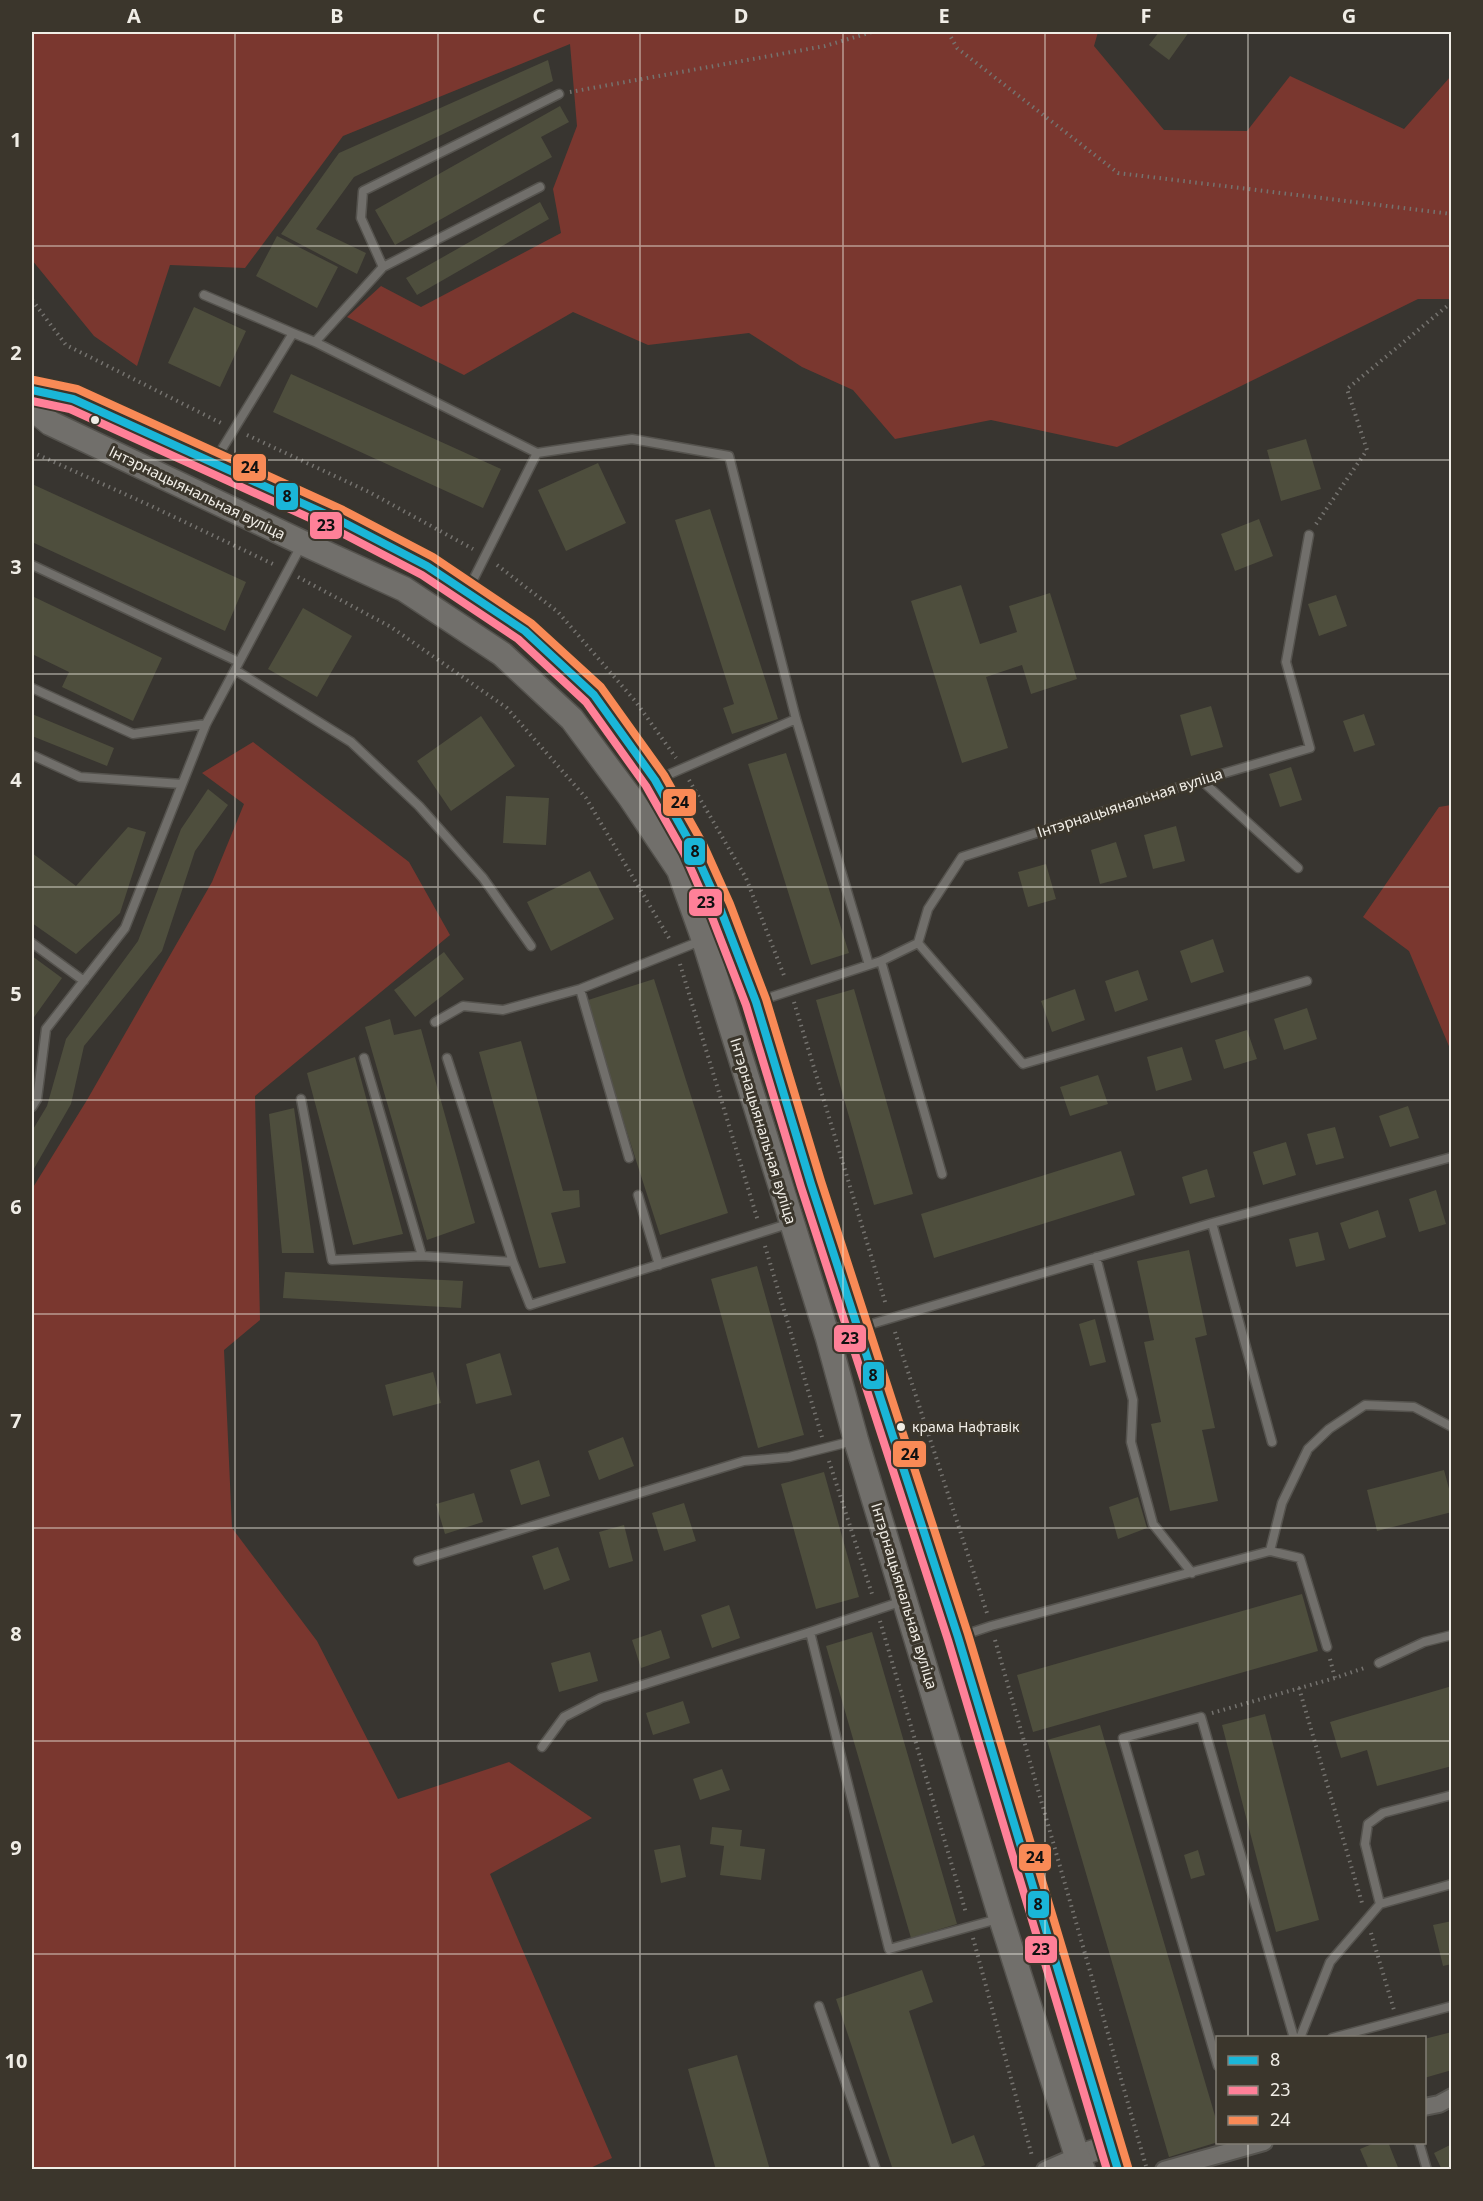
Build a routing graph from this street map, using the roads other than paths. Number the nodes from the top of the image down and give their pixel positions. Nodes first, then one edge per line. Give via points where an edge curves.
1 (559, 94) road end
2 (540, 187) dead end
3 (383, 267) junction
4 (204, 294) dead end
5 (293, 333) junction
6 (315, 342) junction
7 (32, 390) edge
8 (32, 408) edge
9 (537, 453) junction
10 (214, 463) junction
11 (1309, 535) road end
12 (303, 543) junction
13 (32, 565) edge
14 (466, 592) junction
15 (237, 666) junction
16 (32, 688) edge
17 (796, 719) junction
18 (206, 724) junction
19 (32, 755) edge
20 (655, 780) junction
21 (1201, 780) junction
22 (182, 784) junction
23 (630, 796) junction
24 (1298, 868) dead end
25 (704, 940) junction
26 (32, 943) edge
27 (918, 943) junction
28 (531, 946) dead end
29 (881, 961) junction
30 (869, 965) junction
31 (84, 981) junction
32 (1306, 981) dead end
33 (580, 989) junction
34 (756, 1002) junction
35 (435, 1022) dead end
36 (364, 1058) dead end
37 (447, 1058) dead end
38 (301, 1099) dead end
39 (32, 1107) edge
40 (1452, 1157) edge
41 (629, 1158) dead end
42 (942, 1174) dead end
43 (638, 1195) dead end
44 (791, 1223) junction
45 (1212, 1224) junction
46 (422, 1256) junction
47 (1096, 1257) junction
48 (513, 1262) junction
49 (659, 1264) junction
50 (858, 1328) junction
51 (828, 1338) junction
52 (1452, 1427) edge
53 (856, 1440) junction
54 (1272, 1442) dead end
55 (1270, 1551) junction
56 (418, 1561) dead end
57 (1192, 1573) junction
58 (905, 1600) junction
59 (810, 1632) junction
60 (1452, 1635) edge
61 (958, 1637) junction
62 (1327, 1647) road end
63 (1379, 1663) dead end
64 (542, 1747) dead end
65 (1452, 1795) edge
66 (1452, 1884) edge
67 (1380, 1904) junction
68 (1001, 1918) junction
69 (819, 2006) dead end
70 (1452, 2006) edge
71 (1294, 2036) edge
72 (1300, 2036) edge
73 (1336, 2036) edge
74 (1216, 2059) edge
75 (1452, 2097) edge
76 (1426, 2107) edge
77 (1248, 2144) edge
78 (1420, 2144) edge
79 (1111, 2145) junction
80 (1233, 2146) edge
81 (1080, 2163) edge
82 (1039, 2165) edge
83 (876, 2169) edge
84 (1118, 2169) edge
85 (1164, 2169) edge
86 (1427, 2169) edge

1 - 3 lane via 363,191 361,218
2 - 3 lane
3 - 6 lane
4 - 5 lane
5 - 6 lane
5 - 10 lane
6 - 9 lane
7 - 10 main road, Інтэрнацыянальная вуліца via 73,399
8 - 12 main road, Інтэрнацыянальная вуліца via 50,423
9 - 14 lane
9 - 17 lane via 632,440 729,456
10 - 14 main road, Інтэрнацыянальная вуліца via 339,520 427,566
11 - 21 lane, Інтэрнацыянальная вуліца via 1286,662 1310,748
12 - 15 lane
12 - 23 main road, Інтэрнацыянальная вуліца via 404,589 502,654 572,719
13 - 15 lane
14 - 20 main road, Інтэрнацыянальная вуліца via 525,631 594,696
15 - 18 lane
15 - 28 lane via 351,742 419,806 483,878
16 - 18 lane via 133,734
17 - 20 lane
17 - 30 lane
18 - 22 lane
19 - 22 lane via 80,777
20 - 23 street
20 - 34 main road, Інтэрнацыянальная вуліца via 693,848
21 - 24 lane
21 - 27 lane, Інтэрнацыянальная вуліца via 962,857 928,909
22 - 31 lane via 125,928
23 - 25 main road, Інтэрнацыянальная вуліца via 679,870
25 - 33 lane
25 - 44 main road, Інтэрнацыянальная вуліца
26 - 31 lane
27 - 29 lane
27 - 32 lane via 1023,1064
29 - 30 lane
29 - 42 lane
30 - 34 lane
31 - 39 lane via 46,1029 37,1099
33 - 35 lane via 503,1010 463,1006
33 - 41 lane
34 - 50 main road, Інтэрнацыянальная вуліца
36 - 46 lane
37 - 48 lane
38 - 46 lane via 332,1260
40 - 45 lane
43 - 49 lane
44 - 49 lane
44 - 51 main road, Інтэрнацыянальная вуліца
45 - 47 lane
45 - 54 lane
46 - 48 lane
47 - 50 lane
47 - 57 lane via 1133,1400 1131,1442 1153,1524
48 - 49 lane via 530,1305
50 - 51 street
50 - 61 main road, Інтэрнацыянальная вуліца
51 - 53 main road, Інтэрнацыянальная вуліца
52 - 55 lane via 1414,1407 1365,1405 1308,1449 1282,1503
53 - 56 lane via 789,1457 744,1461
53 - 58 main road, Інтэрнацыянальная вуліца
55 - 57 lane
55 - 62 lane via 1300,1558
57 - 61 lane
58 - 59 lane
58 - 68 main road, Інтэрнацыянальная вуліца
59 - 64 lane via 601,1698 564,1717
59 - 68 lane via 889,1949
60 - 63 lane via 1424,1642
61 - 79 main road, Інтэрнацыянальная вуліца
65 - 67 lane via 1383,1813 1368,1824 1365,1844
66 - 67 lane
67 - 72 lane via 1330,1962
68 - 81 main road, Інтэрнацыянальная вуліца
69 - 83 lane
70 - 73 lane
71 - 74 lane via 1201,1717 1122,1738
75 - 76 street
77 - 80 street
78 - 86 lane
79 - 81 street
79 - 84 main road, Інтэрнацыянальная вуліца
80 - 85 street
81 - 82 street

